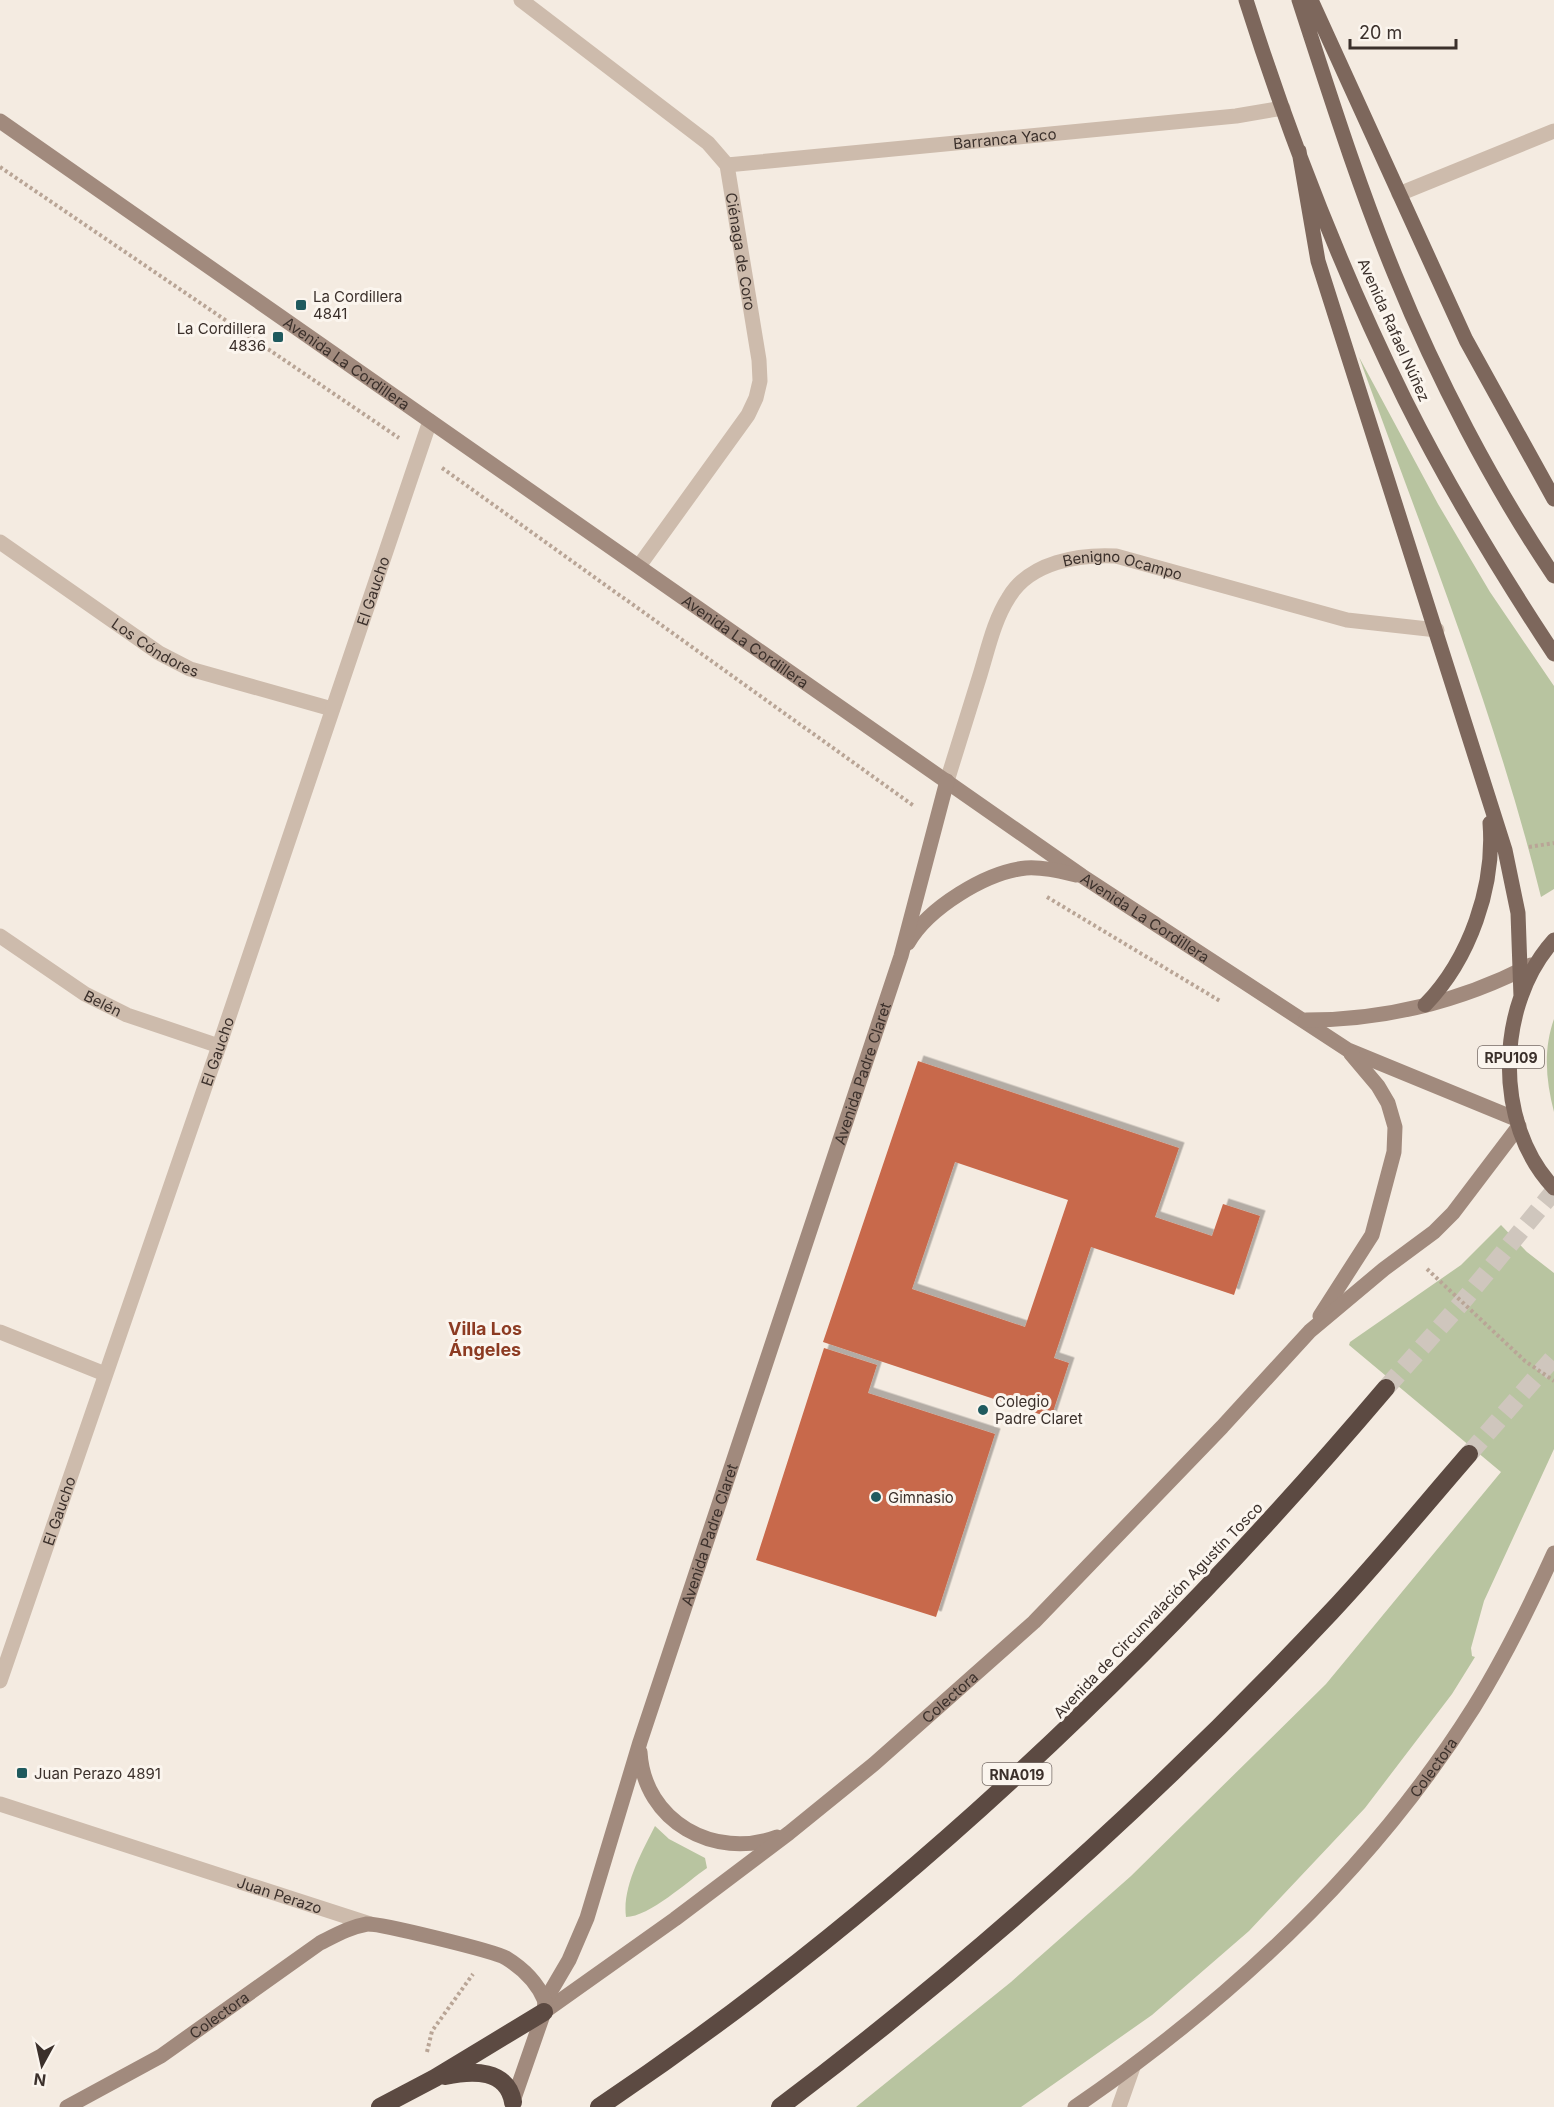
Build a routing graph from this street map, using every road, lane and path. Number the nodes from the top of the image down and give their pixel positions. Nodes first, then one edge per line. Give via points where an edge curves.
1 (520, 0) edge
2 (1246, 0) edge
3 (1299, 0) edge
4 (1311, 0) edge
5 (1283, 108) junction
6 (0, 121) edge
7 (1554, 131) edge
8 (1299, 151) junction
9 (727, 165) junction
10 (0, 167) edge
11 (1399, 194) junction
12 (430, 421) junction
13 (420, 452) junction
14 (1554, 499) edge
15 (0, 542) edge
16 (639, 566) junction
17 (1554, 576) edge
18 (1437, 630) junction
19 (1554, 654) edge
20 (332, 709) junction
21 (947, 781) junction
22 (1488, 796) junction
23 (937, 822) junction
24 (1082, 876) junction
25 (1044, 896) dead end
26 (0, 936) edge
27 (1554, 940) edge
28 (901, 956) junction
29 (1538, 962) junction
30 (1521, 970) junction
31 (1521, 997) junction
32 (1225, 1004) dead end
33 (1425, 1005) junction
34 (1306, 1020) junction
35 (219, 1046) junction
36 (1348, 1050) junction
37 (1517, 1122) junction
38 (1554, 1188) edge
39 (1407, 1254) junction
40 (1310, 1331) junction
41 (0, 1332) edge
42 (105, 1374) junction
43 (1554, 1381) edge
44 (1386, 1388) tunnel mouth
45 (1469, 1454) tunnel mouth
46 (1554, 1553) edge
47 (0, 1681) edge
48 (640, 1742) junction
49 (0, 1804) edge
50 (789, 1833) junction
51 (370, 1924) junction
52 (482, 1949) junction
53 (545, 2007) junction
54 (1132, 2067) junction
55 (435, 2078) junction
56 (512, 2104) edge
57 (67, 2107) edge
58 (380, 2107) edge
59 (599, 2107) edge
60 (780, 2107) edge
61 (1075, 2107) edge
62 (1119, 2107) edge

1 - 9 street via 708,143
2 - 5 main road, Avenida Rafael Núñez
3 - 17 main road, Avenida Rafael Núñez via 1359,183 1418,330 1499,484
4 - 11 main road
5 - 8 main road, Avenida Rafael Núñez
5 - 9 street, Barranca Yaco via 1236,116
6 - 12 main road, Avenida La Cordillera
7 - 11 street
8 - 18 main road via 1318,261
8 - 19 main road, Avenida Rafael Núñez via 1358,297 1405,398 1482,540
9 - 16 street, Ciénaga de Coro via 760,381 756,398 739,428
10 - 13 path
11 - 14 main road via 1466,340
12 - 13 street, El Gaucho
12 - 16 main road, Avenida La Cordillera
13 - 20 street, El Gaucho
13 - 23 path
15 - 20 street, Los Cóndores via 159,653 190,669
16 - 21 main road, Avenida La Cordillera
18 - 21 street, Benigno Ocampo via 1347,620 1116,556 1091,555 1056,562 1030,575 1009,595 996,624
18 - 22 main road
20 - 35 street, El Gaucho
21 - 23 main road, Avenida Padre Claret
21 - 24 main road, Avenida La Cordillera
22 - 30 main road via 1518,912
22 - 33 main road via 1492,852 1481,903 1461,958
23 - 28 main road, Avenida Padre Claret
24 - 28 main road, Avenida Padre Claret via 1044,867 1004,873 940,906 913,935
24 - 34 main road, Avenida La Cordillera
25 - 32 path
26 - 35 street, Belén via 85,993 128,1015
27 - 29 main road, RPU109
28 - 48 main road, Avenida Padre Claret
29 - 30 main road
29 - 31 main road, RPU109
30 - 31 main road
30 - 33 main road
31 - 37 main road, RPU109 via 1510,1070
33 - 34 main road via 1377,1017
34 - 36 main road, Avenida La Cordillera
35 - 42 street, El Gaucho
36 - 37 main road, Avenida La Cordillera
36 - 40 main road via 1388,1103 1395,1127 1394,1152 1372,1235
37 - 38 main road, RPU109 via 1533,1159
37 - 39 main road via 1453,1213
39 - 40 main road
39 - 43 path via 1526,1361
40 - 50 main road, Colectora via 1034,1622 874,1764
41 - 42 street
42 - 47 street, El Gaucho
44 - 59 highway, Avenida de Circunvalación Agustín Tosco / RNA019 via 1221,1574 1036,1757 821,1944
45 - 60 highway via 1332,1611 1179,1768 1001,1932
46 - 54 main road, Colectora via 1514,1637 1473,1708 1374,1841 1340,1881 1236,1985
48 - 50 main road via 641,1761 651,1792 668,1816 689,1832 704,1839 736,1844 753,1844
48 - 53 main road, Avenida Padre Claret via 587,1918
49 - 51 street, Juan Perazo
50 - 53 main road, Colectora via 675,1919
51 - 52 main road, Juan Perazo
51 - 57 main road, Colectora via 320,1943 161,2056
52 - 53 main road, Juan Perazo via 505,1957 524,1971 537,1983
52 - 55 path via 468,1982 428,2041 429,2063
53 - 55 highway
53 - 56 main road, Avenida Padre Claret
54 - 61 main road, Colectora
54 - 62 street
55 - 56 highway via 468,2072 490,2075 506,2083
55 - 58 highway

